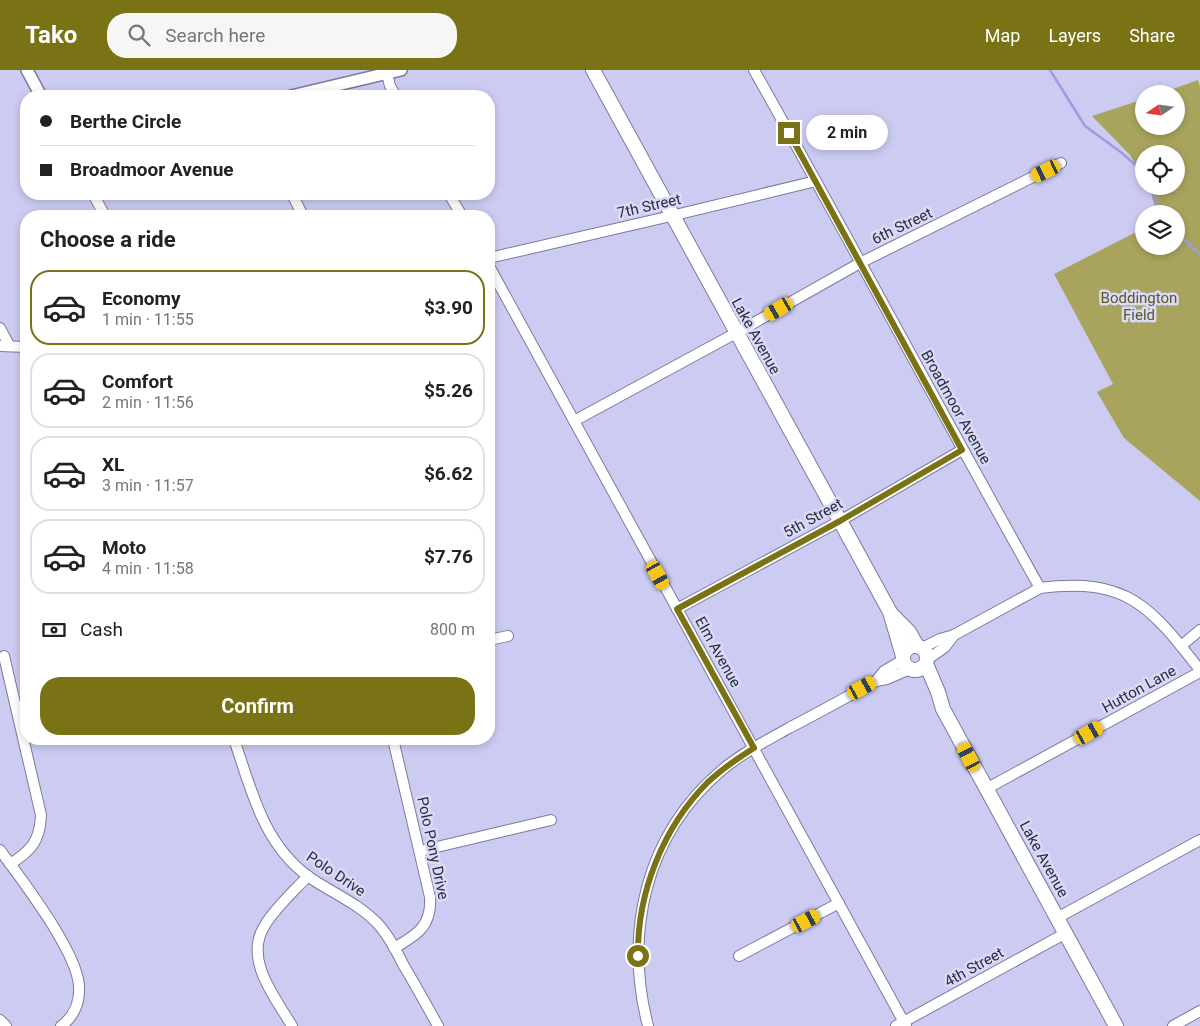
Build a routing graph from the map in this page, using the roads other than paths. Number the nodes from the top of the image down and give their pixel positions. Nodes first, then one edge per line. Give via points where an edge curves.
1 (27, 70) edge
2 (401, 70) edge
3 (754, 70) edge
4 (386, 72) edge
5 (592, 72) edge
6 (38, 90) edge
7 (315, 90) edge
8 (394, 90) edge
9 (1061, 163) dead end
10 (816, 180) junction
11 (671, 216) junction
12 (495, 257) edge
13 (860, 263) junction
14 (495, 277) edge
15 (0, 328) edge
16 (736, 333) junction
17 (5, 345) edge
18 (20, 346) edge
19 (574, 421) junction
20 (962, 450) junction
21 (840, 521) junction
22 (1040, 588) junction
23 (677, 609) junction
24 (1200, 630) edge
25 (508, 636) dead end
26 (495, 639) edge
27 (1181, 646) junction
28 (4, 656) dead end
29 (916, 659) junction
30 (1200, 671) edge
31 (20, 725) edge
32 (25, 745) edge
33 (236, 745) edge
34 (394, 745) edge
35 (754, 748) junction
36 (986, 789) junction
37 (551, 820) dead end
38 (1200, 840) edge
39 (0, 850) edge
40 (420, 851) junction
41 (10, 864) junction
42 (308, 876) junction
43 (839, 903) junction
44 (1057, 918) junction
45 (1066, 933) junction
46 (394, 948) junction
47 (739, 956) dead end
48 (1200, 1012) edge
49 (0, 1020) edge
50 (902, 1025) edge
51 (6, 1026) edge
52 (61, 1026) edge
53 (292, 1026) edge
54 (438, 1026) edge
55 (648, 1026) edge
56 (1116, 1026) edge
57 (1173, 1026) edge

1 - 6 street
2 - 4 street
3 - 10 street, Broadmoor Avenue
4 - 7 street
4 - 8 street
5 - 11 main road, Lake Avenue
9 - 13 street, 6th Street
10 - 11 street, 7th Street
10 - 13 street, Broadmoor Avenue
11 - 12 street, 7th Street
11 - 16 main road, Lake Avenue
13 - 16 street, 6th Street
13 - 20 street, Broadmoor Avenue
14 - 19 street, Elm Avenue
15 - 17 street
16 - 19 street, 6th Street
16 - 21 main road, Lake Avenue
17 - 18 street
19 - 23 street, Elm Avenue
20 - 21 street, 5th Street
20 - 22 street, Broadmoor Avenue
21 - 23 street, 5th Street
21 - 29 main road, Lake Avenue via 890,612 909,632
22 - 27 street via 1076,585 1119,593 1153,615
22 - 29 street via 954,635 945,647
23 - 35 street, Elm Avenue
24 - 27 street, Hutton Lane
25 - 26 street
27 - 30 street
28 - 31 street
29 - 35 street via 884,672 876,681
29 - 36 main road, Lake Avenue via 932,696 942,708
30 - 36 street, Hutton Lane
32 - 41 street via 41,815 40,827 37,839 25,855
33 - 42 street, Polo Drive via 258,811 268,830 283,853
34 - 40 street, Polo Pony Drive
35 - 43 street, Elm Avenue
35 - 55 street via 722,770 696,796 669,835 650,877 638,946 640,987
36 - 44 main road, Lake Avenue
37 - 40 street
38 - 44 street
39 - 41 street
40 - 46 street, Polo Pony Drive via 431,908 424,926
41 - 52 street via 54,928 74,968 79,984 76,1009
42 - 46 street, Polo Drive via 358,906 379,925
42 - 53 street via 270,918 258,941 260,970
43 - 47 street
43 - 50 street, Elm Avenue
44 - 45 main road, Lake Avenue
45 - 50 street, 4th Street
45 - 56 main road, Lake Avenue
46 - 54 street, Polo Drive
48 - 57 street
49 - 51 street

